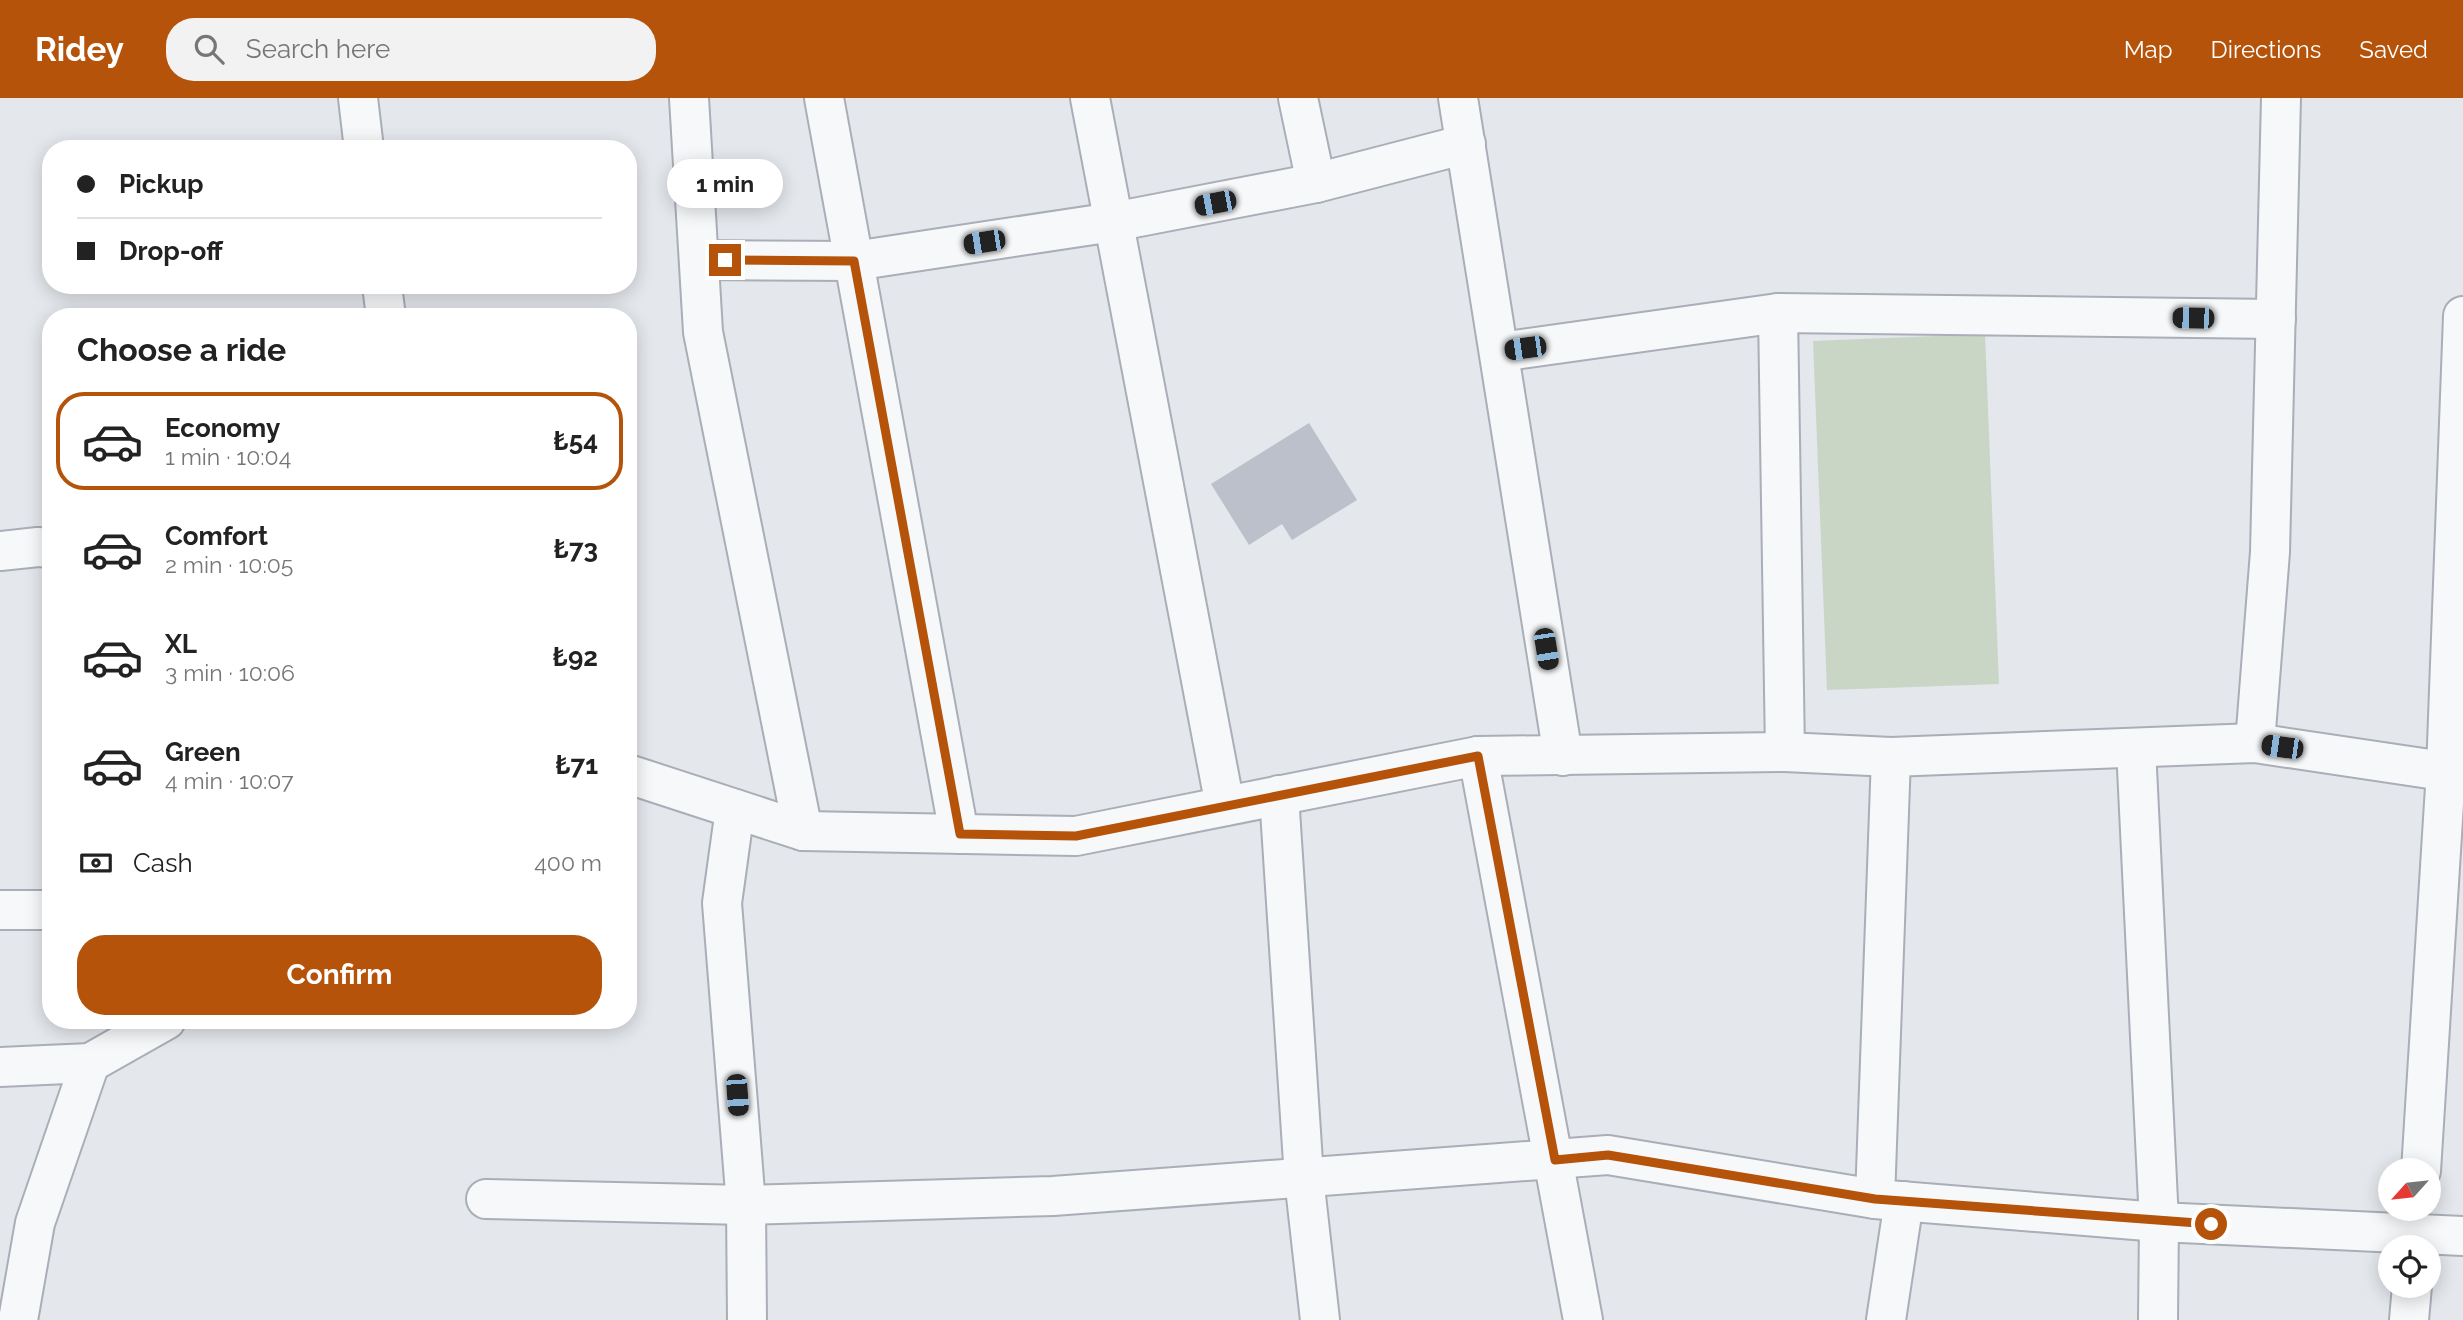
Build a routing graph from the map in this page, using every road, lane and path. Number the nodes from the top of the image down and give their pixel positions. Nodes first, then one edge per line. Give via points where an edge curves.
1 (358, 98) edge
2 (689, 98) edge
3 (824, 98) edge
4 (1090, 98) edge
5 (1298, 98) edge
6 (1458, 98) edge
7 (2281, 98) edge
8 (363, 140) edge
9 (1466, 144) junction
10 (1316, 183) junction
11 (1114, 222) junction
12 (699, 260) junction
13 (854, 261) junction
14 (1778, 313) junction
15 (2463, 316) edge
16 (2276, 319) junction
17 (1500, 352) junction
18 (42, 547) edge
19 (0, 551) edge
20 (2255, 743) junction
21 (2136, 748) junction
22 (1785, 752) junction
23 (1478, 756) junction
24 (1563, 757) junction
25 (1892, 757) junction
26 (2454, 772) edge
27 (637, 777) edge
28 (1279, 795) junction
29 (1225, 806) junction
30 (735, 809) junction
31 (803, 831) junction
32 (960, 834) junction
33 (0, 910) edge
34 (42, 910) edge
35 (150, 1029) edge
36 (90, 1063) junction
37 (0, 1067) edge
38 (2422, 1158) edge
39 (1555, 1160) junction
40 (1304, 1178) junction
41 (486, 1199) dead end
42 (1889, 1200) junction
43 (746, 1205) junction
44 (2159, 1222) junction
45 (2417, 1230) edge
46 (2463, 1237) edge
47 (2411, 1298) edge
48 (18, 1320) edge
49 (747, 1320) edge
50 (1320, 1320) edge
51 (1583, 1320) edge
52 (1886, 1320) edge
53 (2158, 1320) edge
54 (2409, 1320) edge

1 - 8 street
2 - 12 street
3 - 13 street
4 - 11 street
5 - 10 street
6 - 9 street
7 - 16 street
9 - 10 street
9 - 17 street
10 - 11 street
11 - 13 street
11 - 29 street
12 - 13 street
12 - 31 street via 703,332
13 - 32 street
14 - 16 street
14 - 17 street
14 - 22 street
15 - 26 street
16 - 20 street via 2270,552
17 - 24 street
18 - 19 street
20 - 21 street
20 - 26 street
21 - 25 street
21 - 44 street
22 - 24 street
22 - 25 street
23 - 24 street
23 - 28 street
23 - 39 street
25 - 42 street
26 - 38 street
27 - 30 street
28 - 29 street
28 - 40 street
29 - 32 street via 1076,836
30 - 31 street
30 - 43 street via 722,902
31 - 32 street
33 - 34 street
35 - 36 street
36 - 37 street
36 - 48 street via 35,1223
39 - 40 street
39 - 42 street via 1608,1155
39 - 51 street
40 - 43 street via 1053,1196
40 - 50 street
41 - 43 street
42 - 44 street
42 - 52 street
43 - 49 street
44 - 45 street
44 - 53 street
45 - 46 street
47 - 54 street

